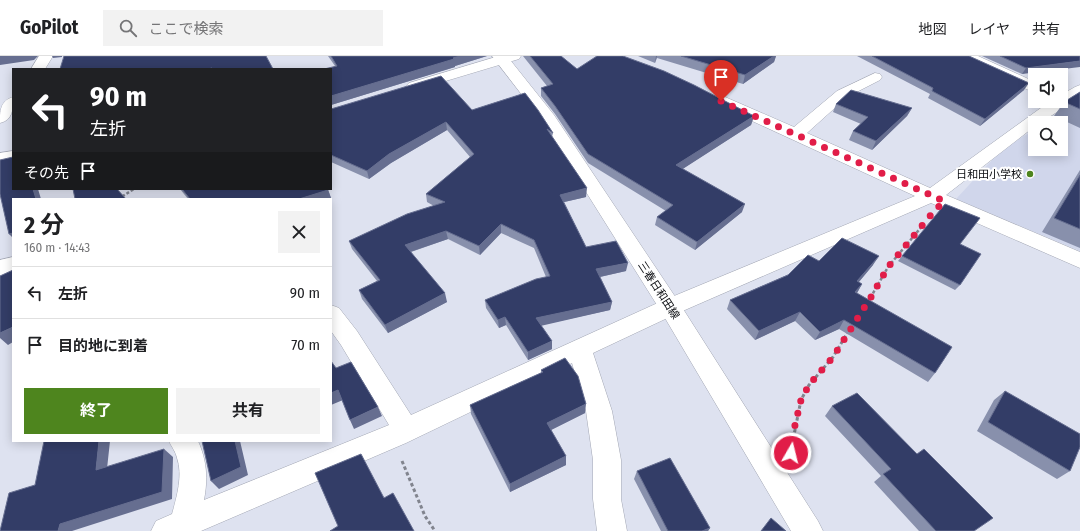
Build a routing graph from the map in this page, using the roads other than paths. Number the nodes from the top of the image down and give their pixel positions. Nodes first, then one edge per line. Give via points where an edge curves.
1 (46, 56) edge
2 (966, 56) edge
3 (505, 57) edge
4 (39, 68) edge
5 (875, 77) dead end
6 (1028, 85) edge
7 (1080, 90) edge
8 (399, 91) edge
9 (702, 91) edge
10 (1068, 97) edge
11 (12, 103) edge
12 (1052, 108) edge
13 (0, 118) edge
14 (795, 135) junction
15 (12, 156) edge
16 (0, 158) edge
17 (938, 199) junction
18 (1080, 260) edge
19 (12, 265) edge
20 (0, 268) edge
21 (670, 307) junction
22 (332, 315) edge
23 (580, 349) junction
24 (398, 433) junction
25 (183, 442) edge
26 (175, 527) edge
27 (612, 531) edge
28 (808, 531) edge

1 - 4 street
2 - 6 street
3 - 8 street
3 - 21 street, 三春日和田線
5 - 14 street via 842,94
7 - 10 street
9 - 14 street
11 - 13 street
12 - 17 street
14 - 17 street
15 - 16 street
17 - 18 street
17 - 21 street
19 - 20 street
21 - 23 street
21 - 28 street, 三春日和田線
22 - 24 street via 357,351
23 - 24 street
23 - 27 street via 599,411 607,460 607,499
24 - 26 street
25 - 26 street via 191,454 192,490

